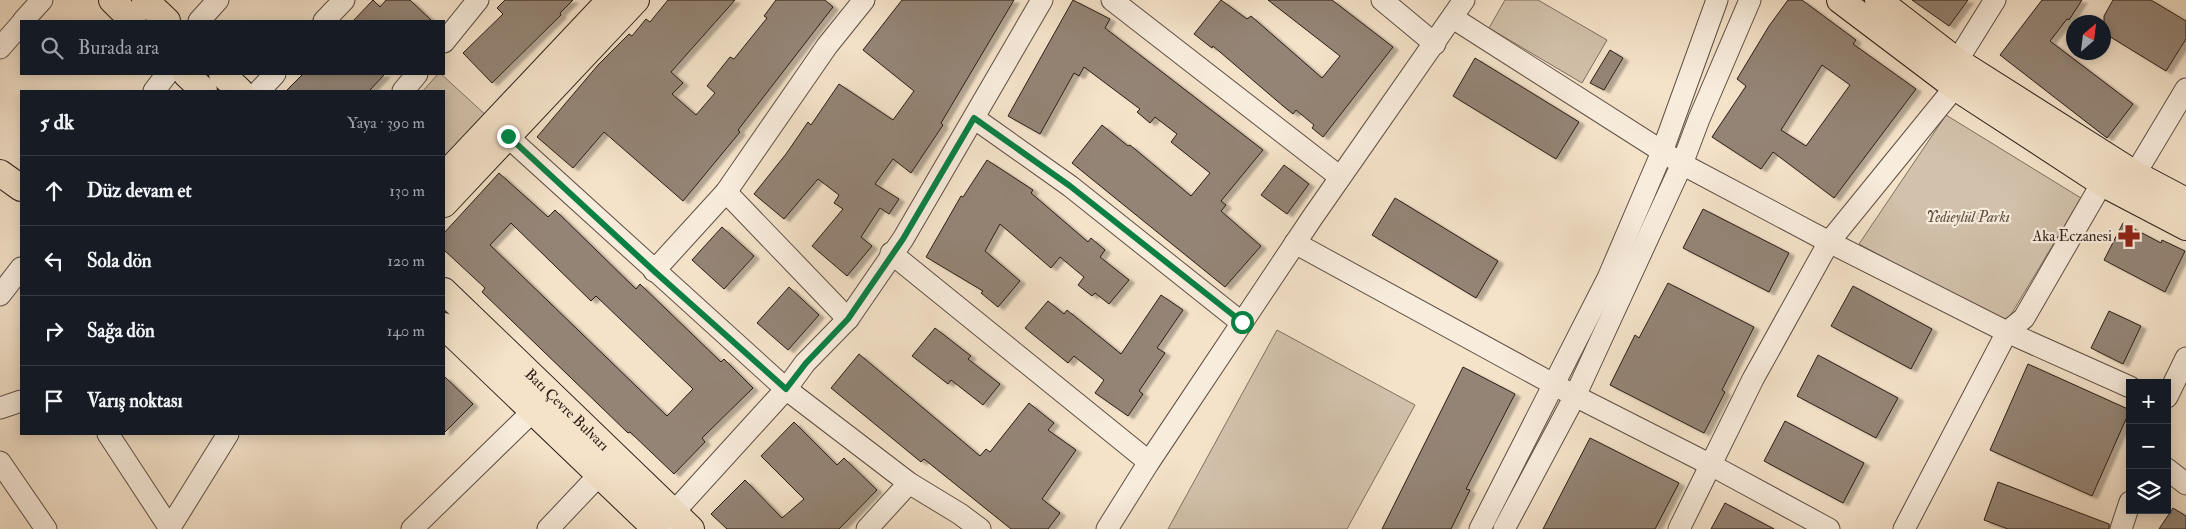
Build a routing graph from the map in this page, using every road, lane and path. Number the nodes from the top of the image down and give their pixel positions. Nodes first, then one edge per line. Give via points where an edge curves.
1 (42, 0) edge
2 (112, 0) edge
3 (145, 0) edge
4 (344, 0) edge
5 (478, 0) edge
6 (610, 0) edge
7 (636, 0) edge
8 (864, 0) edge
9 (1042, 0) edge
10 (1112, 0) edge
11 (1382, 0) edge
12 (1464, 0) edge
13 (1717, 0) edge
14 (1750, 0) edge
15 (1840, 0) edge
16 (1878, 0) edge
17 (1995, 0) edge
18 (1453, 18) junction
19 (24, 20) edge
20 (132, 20) edge
21 (166, 20) edge
22 (325, 20) edge
23 (20, 24) edge
24 (445, 41) edge
25 (1435, 44) junction
26 (0, 48) edge
27 (1957, 61) junction
28 (166, 75) edge
29 (187, 75) edge
30 (223, 75) edge
31 (274, 75) edge
32 (416, 75) edge
33 (1955, 87) junction
34 (2186, 89) edge
35 (155, 90) edge
36 (203, 90) edge
37 (239, 90) edge
38 (260, 90) edge
39 (404, 90) edge
40 (974, 118) junction
41 (501, 130) junction
42 (1662, 152) junction
43 (1682, 164) junction
44 (0, 173) edge
45 (2135, 174) junction
46 (445, 175) edge
47 (1340, 177) junction
48 (2102, 183) junction
49 (20, 187) edge
50 (726, 192) junction
51 (2186, 201) edge
52 (445, 203) edge
53 (2186, 227) edge
54 (1829, 242) junction
55 (1295, 244) junction
56 (892, 253) junction
57 (20, 269) edge
58 (654, 271) junction
59 (445, 292) edge
60 (0, 294) edge
61 (848, 319) junction
62 (1242, 322) junction
63 (445, 327) edge
64 (2007, 332) junction
65 (2186, 358) edge
66 (1554, 384) junction
67 (2126, 385) edge
68 (786, 389) junction
69 (2171, 389) edge
70 (1575, 396) junction
71 (20, 401) edge
72 (0, 408) edge
73 (533, 411) junction
74 (109, 435) edge
75 (227, 435) edge
76 (0, 462) edge
77 (1148, 462) junction
78 (1710, 465) junction
79 (2171, 472) edge
80 (600, 474) junction
81 (909, 483) junction
82 (2186, 484) edge
83 (2126, 514) edge
84 (672, 525) edge
85 (169, 528) edge
86 (46, 529) edge
87 (412, 529) edge
88 (548, 529) edge
89 (867, 529) edge
90 (980, 529) edge
91 (1107, 529) edge
92 (1480, 529) edge
93 (1504, 529) edge
94 (1679, 529) edge
95 (1829, 529) edge
96 (1904, 529) edge
97 (2121, 529) edge

1 - 19 street
2 - 20 main road
3 - 21 main road
4 - 22 street
5 - 24 street
6 - 41 main road
7 - 41 main road
8 - 50 street via 827,46
9 - 40 street
10 - 47 street
11 - 25 street
12 - 18 street
13 - 42 street
14 - 43 street
15 - 33 main road
16 - 27 main road
17 - 27 street
18 - 25 street
18 - 42 street
23 - 26 street
25 - 47 street
27 - 45 main road
28 - 35 street
29 - 36 main road
30 - 37 main road
31 - 38 street
32 - 39 street
33 - 48 main road
33 - 54 street
34 - 45 street
40 - 56 street
40 - 62 street via 1070,186
41 - 46 main road
41 - 52 main road
41 - 58 street
42 - 43 street
42 - 66 street via 1608,278
43 - 54 street
43 - 70 street
44 - 49 main road
45 - 51 main road
47 - 55 street
48 - 53 main road
48 - 64 street via 2024,318
50 - 58 street
50 - 61 street
54 - 64 street
54 - 78 street via 1753,379
55 - 62 street
55 - 66 street
56 - 61 street
56 - 77 street
57 - 60 street
58 - 68 street
59 - 84 main road, Batı Çevre Bulvarı
61 - 68 street
62 - 77 street
63 - 73 main road, Batı Çevre Bulvarı
64 - 67 street
64 - 96 street
65 - 69 street
66 - 70 street
66 - 92 street
68 - 81 street
68 - 84 street
70 - 78 street
70 - 93 street
71 - 72 street
73 - 80 main road, Batı Çevre Bulvarı
73 - 87 street
74 - 85 street
75 - 85 street
76 - 86 street
77 - 91 street
78 - 94 street
78 - 95 street
79 - 82 street
80 - 84 main road, Batı Çevre Bulvarı
80 - 88 street
81 - 89 street
81 - 90 street
83 - 97 street

